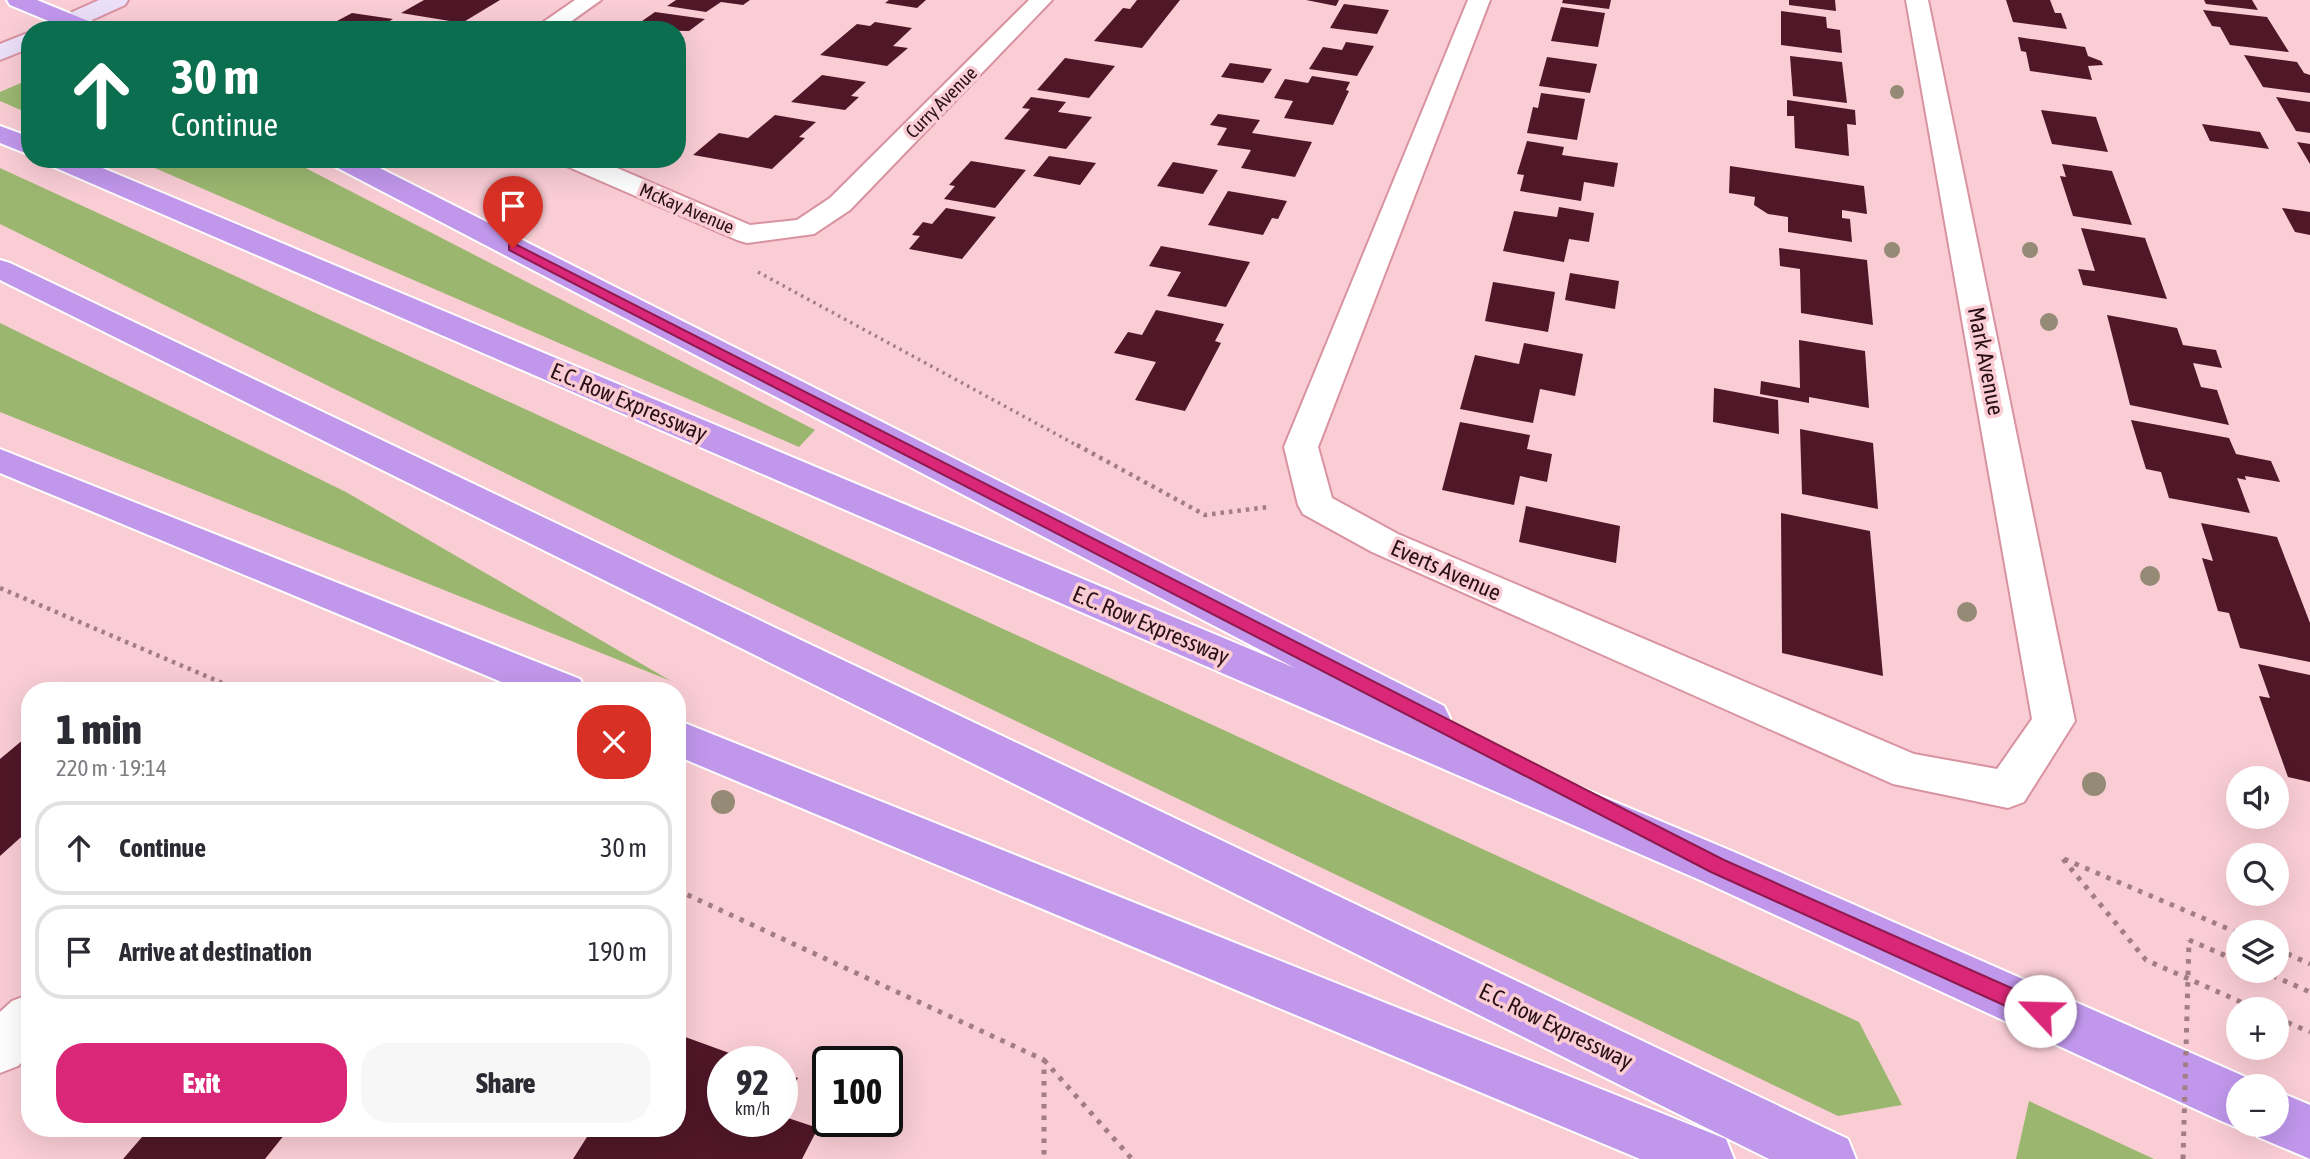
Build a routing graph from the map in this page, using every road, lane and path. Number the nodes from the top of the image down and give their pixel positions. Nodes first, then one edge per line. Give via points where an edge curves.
1 (18, 0) edge
2 (117, 0) edge
3 (590, 0) edge
4 (1041, 0) edge
5 (1479, 0) edge
6 (1917, 0) edge
7 (59, 21) edge
8 (81, 21) edge
9 (557, 21) edge
10 (21, 43) edge
11 (0, 53) edge
12 (0, 134) edge
13 (21, 143) edge
14 (79, 168) edge
15 (359, 168) edge
16 (594, 168) edge
17 (841, 204) joint
18 (756, 259) dead end
19 (0, 269) edge
20 (0, 460) edge
21 (1274, 506) dead end
22 (0, 588) edge
23 (220, 682) edge
24 (543, 682) edge
25 (2054, 721) joint
26 (686, 741) edge
27 (1717, 866) junction
28 (686, 894) edge
29 (2226, 928) edge
30 (2289, 955) edge
31 (2226, 956) edge
32 (2310, 964) edge
33 (2289, 983) edge
34 (2310, 992) edge
35 (2230, 997) edge
36 (2289, 1023) edge
37 (21, 1027) edge
38 (2310, 1032) edge
39 (0, 1048) edge
40 (1044, 1060) junction
41 (2226, 1096) edge
42 (2289, 1123) edge
43 (2310, 1133) edge
44 (1044, 1159) edge
45 (1132, 1159) edge
46 (1706, 1159) edge
47 (1828, 1159) edge
48 (2183, 1159) edge

1 - 7 highway
2 - 8 street
3 - 9 street
4 - 17 street, Curry Avenue
5 - 25 street, Everts Avenue via 1301,447 1316,505 1385,543 1909,771 2008,789
6 - 25 street, Mark Avenue
10 - 11 street
12 - 13 highway
14 - 27 highway, E.C. Row Expressway
15 - 27 highway
16 - 17 street, McKay Avenue via 747,234 804,228
18 - 21 path via 758,271 1205,515
19 - 47 highway, E.C. Row Expressway
20 - 24 highway
22 - 23 path
26 - 46 highway
27 - 41 highway, E.C. Row Expressway
28 - 40 path
29 - 35 path via 2063,859 2146,960
30 - 32 path
31 - 48 path, bridge via 2189,940
33 - 34 path
36 - 38 path
37 - 39 street
40 - 44 path
40 - 45 path
42 - 43 highway

